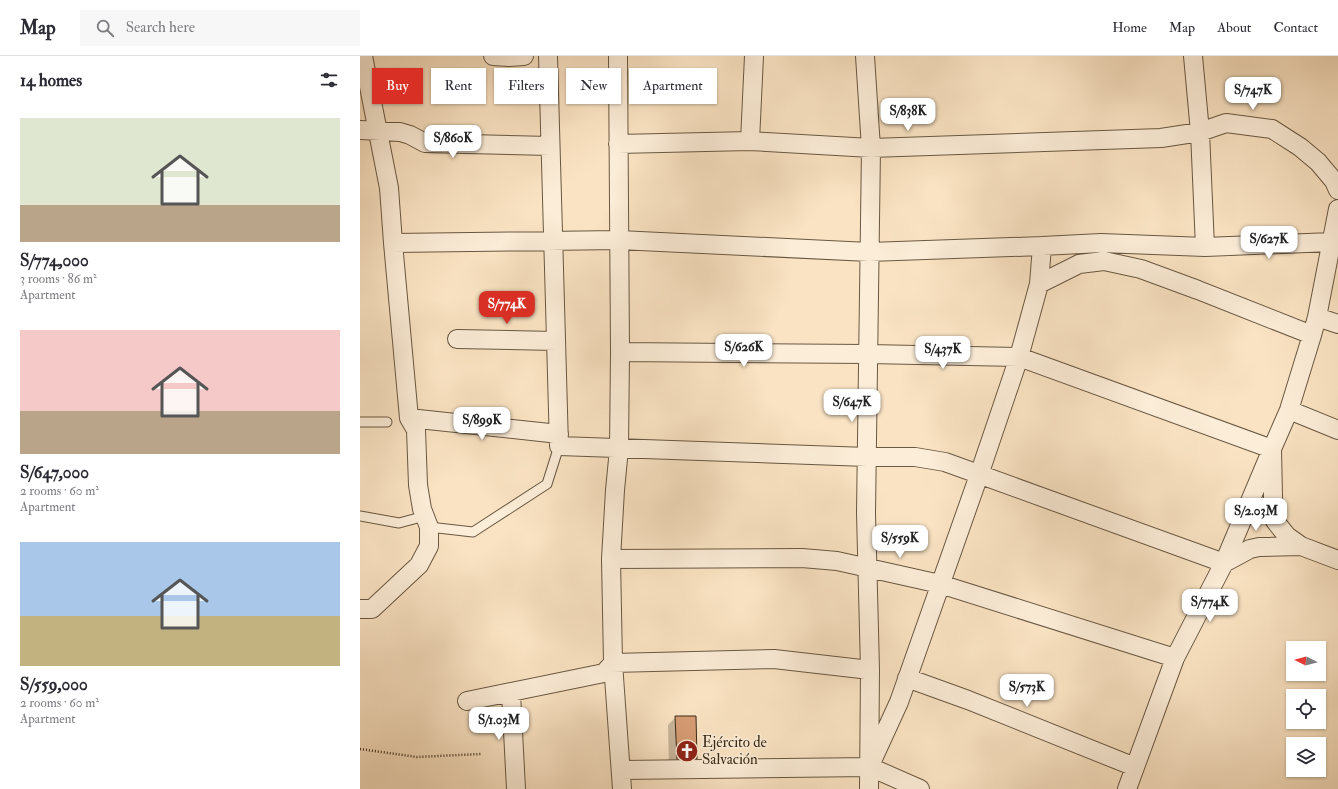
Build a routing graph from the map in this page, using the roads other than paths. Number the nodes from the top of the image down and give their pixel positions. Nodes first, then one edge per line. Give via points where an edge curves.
1 (363, 56) edge
2 (492, 56) edge
3 (524, 56) edge
4 (548, 56) edge
5 (618, 56) edge
6 (754, 56) edge
7 (865, 56) edge
8 (1193, 56) edge
9 (360, 130) edge
10 (378, 131) junction
11 (1200, 132) junction
12 (750, 141) junction
13 (618, 144) junction
14 (550, 146) junction
15 (870, 148) junction
16 (1338, 190) edge
17 (1337, 216) edge
18 (619, 240) junction
19 (553, 241) junction
20 (1332, 242) junction
21 (392, 243) junction
22 (1042, 246) junction
23 (1205, 247) junction
24 (869, 252) junction
25 (1039, 284) junction
26 (1317, 317) junction
27 (1338, 324) edge
28 (1312, 336) junction
29 (457, 339) dead end
30 (556, 341) junction
31 (620, 352) junction
32 (868, 354) junction
33 (1019, 357) junction
34 (1289, 410) junction
35 (409, 418) junction
36 (360, 422) edge
37 (387, 422) dead end
38 (1338, 430) edge
39 (559, 440) junction
40 (620, 449) junction
41 (1272, 449) junction
42 (867, 457) junction
43 (979, 475) junction
44 (360, 516) edge
45 (427, 522) junction
46 (1301, 546) junction
47 (611, 558) junction
48 (1338, 560) edge
49 (1224, 563) junction
50 (868, 567) junction
51 (940, 584) junction
52 (360, 609) edge
53 (1175, 658) junction
54 (613, 663) junction
55 (870, 670) junction
56 (907, 678) junction
57 (511, 693) junction
58 (467, 701) dead end
59 (1135, 767) junction
60 (870, 768) junction
61 (621, 770) junction
62 (516, 789) edge
63 (622, 789) edge
64 (870, 789) edge
65 (920, 789) edge
66 (1127, 789) edge

1 - 10 street
2 - 3 street
4 - 14 street
5 - 13 street
6 - 12 street
7 - 15 street
8 - 11 street
9 - 10 street
10 - 14 street via 400,132 425,143
10 - 21 street via 389,188
11 - 15 street via 1162,138
11 - 16 street via 1226,123 1272,129 1318,162
11 - 23 street
12 - 13 street
12 - 15 street
13 - 18 street
14 - 19 street
15 - 24 street
17 - 20 street
18 - 19 street
18 - 24 street
18 - 31 street
19 - 21 street
19 - 30 street
20 - 23 street
20 - 26 street
21 - 35 street
22 - 23 street via 1101,242
22 - 24 street
22 - 25 street
24 - 32 street
25 - 28 street via 1079,264 1104,261 1141,269
25 - 33 street
26 - 27 street
26 - 28 street
28 - 34 street
29 - 30 street
30 - 39 street
31 - 32 street
31 - 40 street
32 - 33 street
32 - 42 street
33 - 41 street
33 - 43 street
34 - 38 street
34 - 41 street
35 - 39 street
35 - 45 street via 416,430 418,485
36 - 37 lane
39 - 40 street
39 - 45 lane via 547,484 473,532
40 - 42 street
40 - 47 street
41 - 46 street via 1275,521 1287,536
41 - 49 street
42 - 43 street via 915,457 945,462
42 - 50 street
43 - 49 street
43 - 51 street
44 - 45 lane via 400,523
45 - 52 street via 429,546 419,565 372,609
46 - 48 street
46 - 49 street via 1259,547
47 - 50 street via 802,558
47 - 54 street
49 - 53 street
50 - 51 street
50 - 55 street
51 - 53 street
51 - 56 street
53 - 59 street
54 - 55 street via 774,659
54 - 57 street via 604,673
54 - 61 street
55 - 60 street
56 - 59 street
56 - 60 street
57 - 58 street
57 - 62 street
59 - 66 street
60 - 61 street
60 - 64 street
60 - 65 street
61 - 63 street

